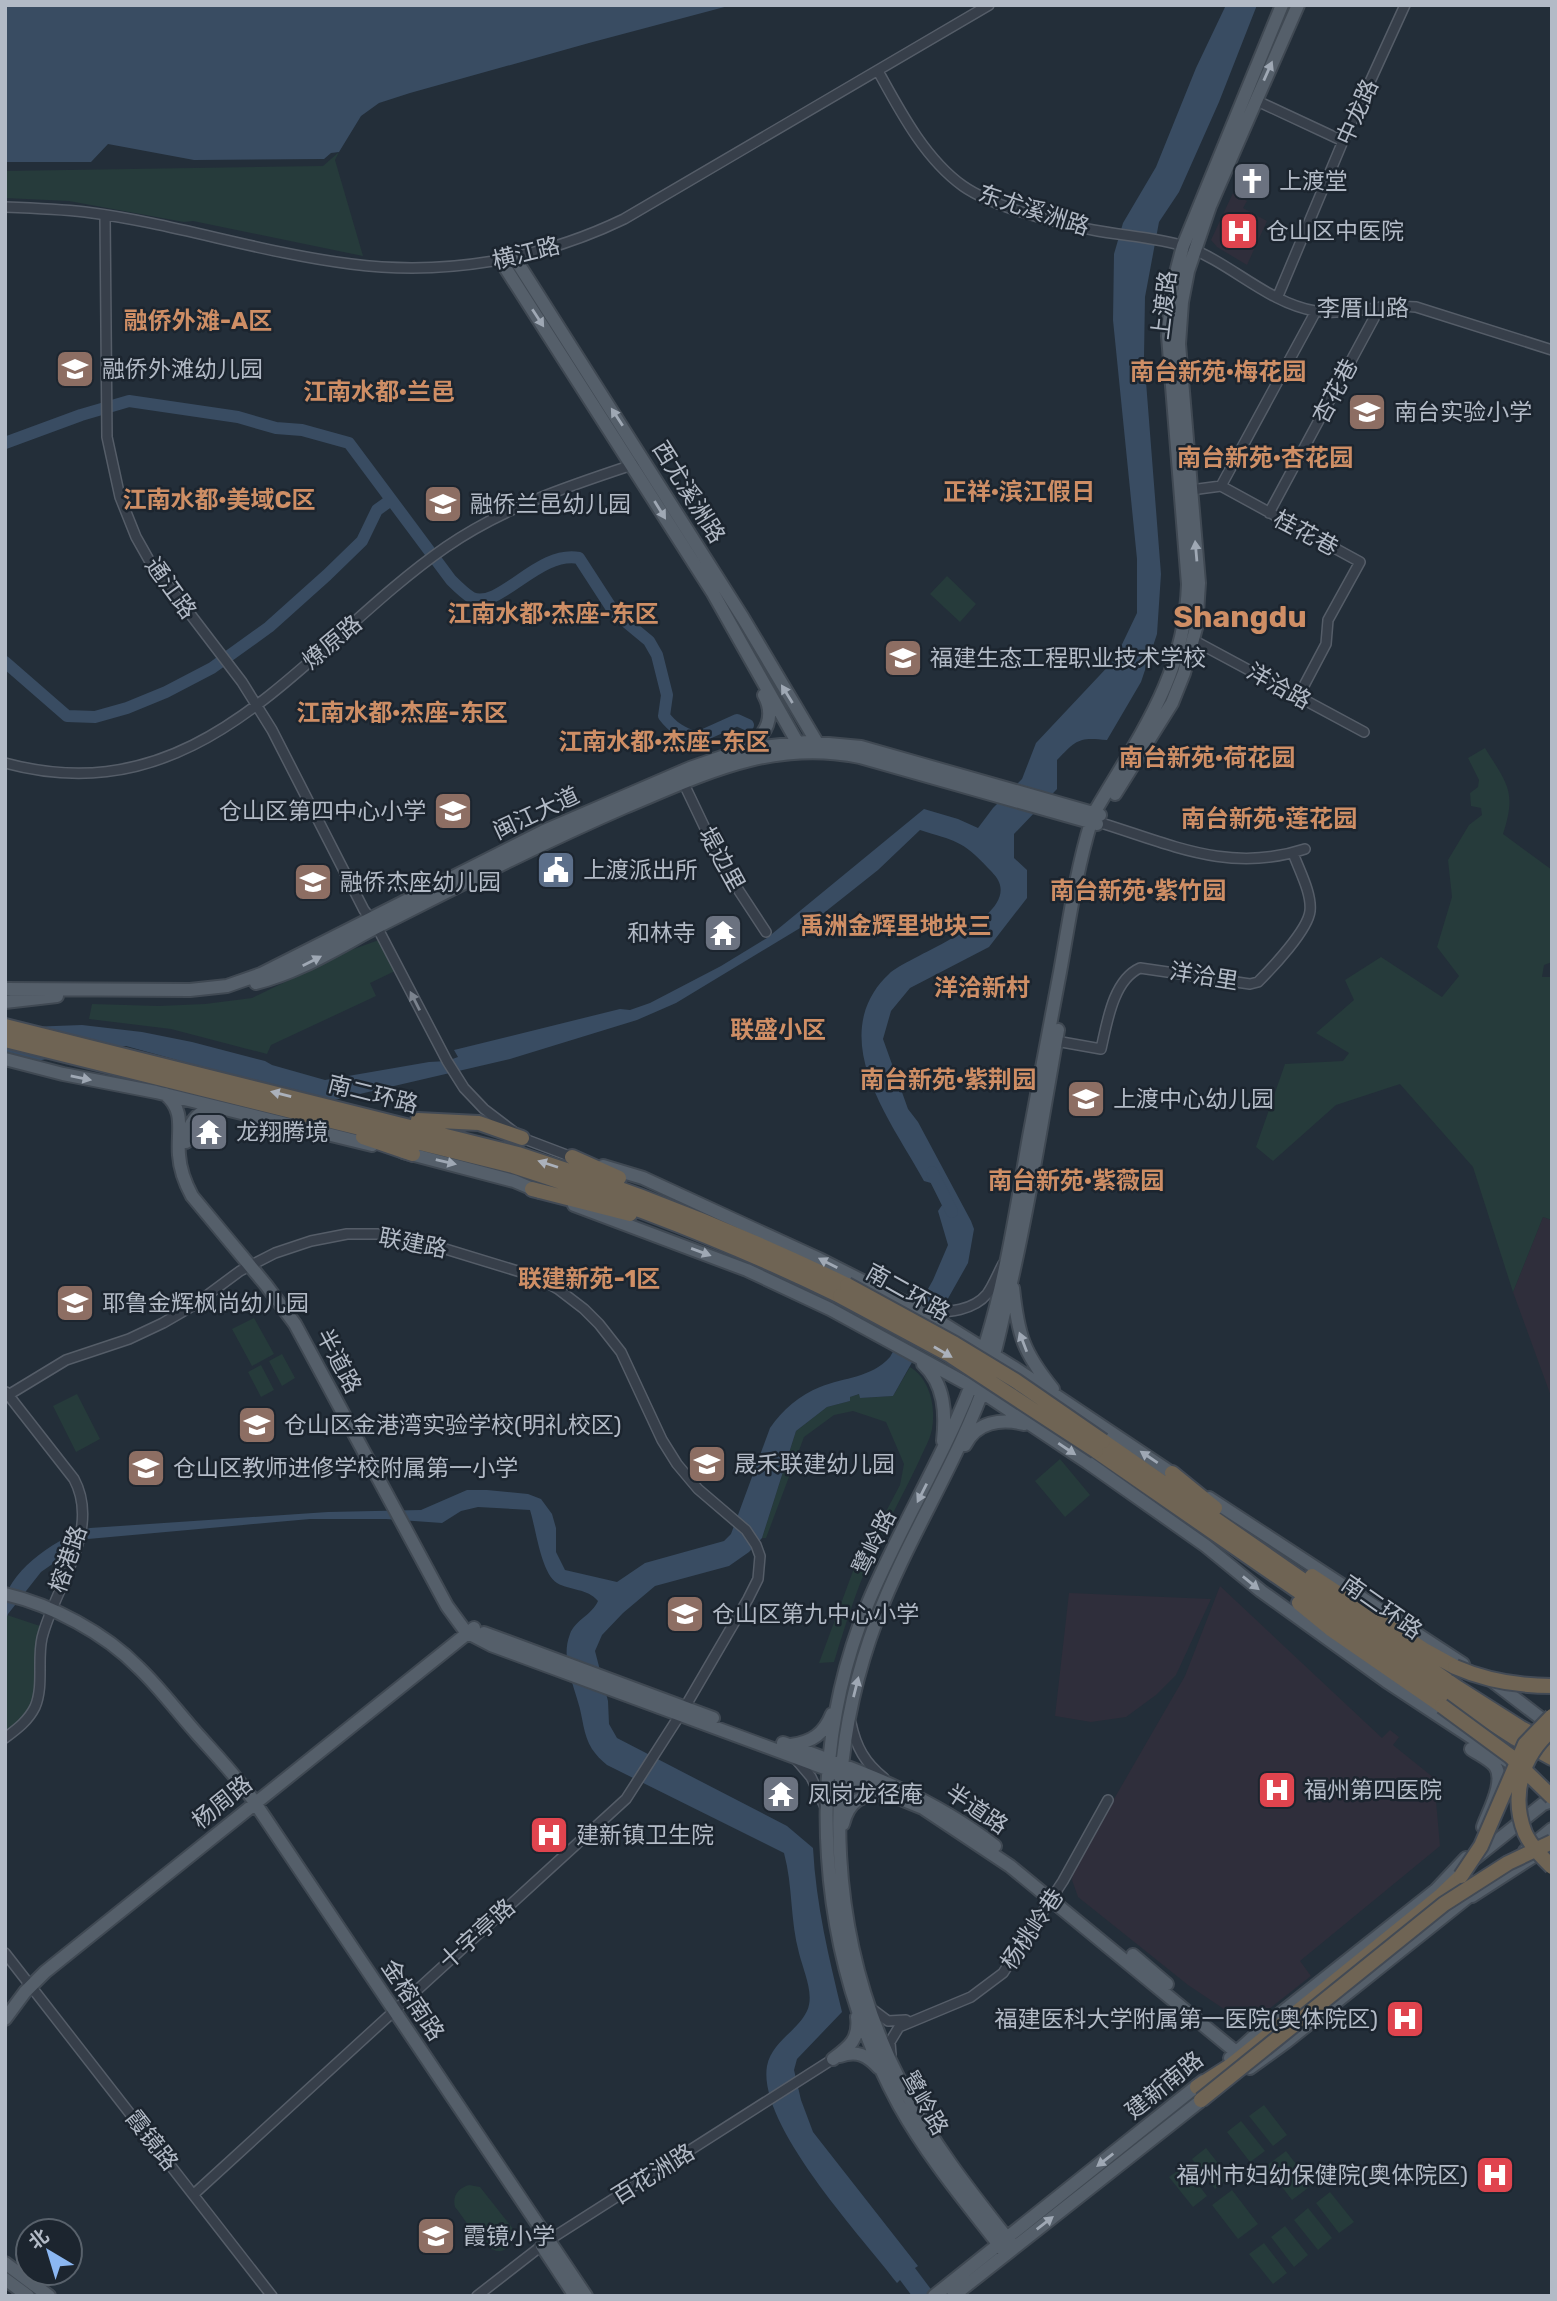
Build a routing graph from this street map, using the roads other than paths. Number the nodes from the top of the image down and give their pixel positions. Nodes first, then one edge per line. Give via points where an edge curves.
1 (989, 5) edge
2 (1282, 5) edge
3 (1298, 5) edge
4 (1405, 5) edge
5 (878, 71) junction
6 (1255, 100) junction
7 (1343, 141) junction
8 (5, 207) edge
9 (105, 215) junction
10 (1189, 248) junction
11 (514, 257) junction
12 (501, 261) junction
13 (1278, 296) junction
14 (1380, 307) junction
15 (1315, 311) junction
16 (1552, 350) edge
17 (645, 460) junction
18 (631, 465) junction
19 (1221, 486) junction
20 (1191, 490) junction
21 (1269, 513) junction
22 (1194, 640) junction
23 (744, 647) junction
24 (1298, 696) junction
25 (257, 705) junction
26 (1364, 732) dead end
27 (800, 747) junction
28 (819, 747) junction
29 (745, 749) junction
30 (5, 763) edge
31 (683, 782) junction
32 (1096, 819) junction
33 (1305, 849) dead end
34 (1293, 853) junction
35 (373, 923) junction
36 (766, 932) dead end
37 (5, 989) edge
38 (5, 1002) edge
39 (5, 1026) edge
40 (5, 1040) edge
41 (1056, 1041) junction
42 (10, 1060) edge
43 (165, 1094) junction
44 (214, 1107) junction
45 (315, 1110) junction
46 (522, 1138) junction
47 (413, 1154) junction
48 (572, 1157) junction
49 (532, 1189) junction
50 (702, 1226) junction
51 (1009, 1253) junction
52 (253, 1264) junction
53 (1012, 1276) junction
54 (926, 1313) junction
55 (910, 1352) junction
56 (989, 1352) junction
57 (976, 1389) junction
58 (6, 1394) edge
59 (1060, 1398) junction
60 (1034, 1426) junction
61 (1099, 1446) junction
62 (941, 1455) junction
63 (1171, 1473) junction
64 (946, 1474) junction
65 (1210, 1516) junction
66 (1252, 1536) junction
67 (5, 1594) edge
68 (5, 1602) edge
69 (50, 1610) junction
70 (469, 1628) junction
71 (1386, 1681) junction
72 (1552, 1686) edge
73 (840, 1690) junction
74 (1450, 1697) junction
75 (683, 1711) junction
76 (849, 1716) junction
77 (1552, 1716) edge
78 (1552, 1728) edge
79 (5, 1738) edge
80 (1552, 1744) edge
81 (790, 1751) junction
82 (1552, 1758) edge
83 (835, 1768) junction
84 (1552, 1787) edge
85 (891, 1788) junction
86 (1552, 1799) edge
87 (1108, 1800) dead end
88 (250, 1802) junction
89 (828, 1817) junction
90 (1552, 1829) edge
91 (1552, 1842) edge
92 (839, 1845) junction
93 (1552, 1850) edge
94 (1552, 1867) edge
95 (1433, 1893) junction
96 (1053, 1897) junction
97 (1457, 1906) junction
98 (5, 1952) edge
99 (29, 1983) junction
100 (853, 1996) junction
101 (868, 2006) junction
102 (5, 2007) edge
103 (392, 2012) junction
104 (918, 2018) junction
105 (5, 2020) edge
106 (1238, 2050) junction
107 (833, 2059) junction
108 (883, 2071) junction
109 (903, 2088) junction
110 (1199, 2094) junction
111 (194, 2194) junction
112 (545, 2243) junction
113 (1006, 2246) junction
114 (5, 2263) edge
115 (5, 2280) edge
116 (935, 2295) edge
117 (28, 2296) edge
118 (49, 2296) edge
119 (272, 2296) edge
120 (477, 2296) edge
121 (575, 2296) edge
122 (586, 2296) edge
123 (953, 2296) edge

1 - 5 street, 横江路
2 - 10 main road, 上渡路
6 -> 3 main road, 上渡路
4 - 7 street, 中龙路
5 - 10 street, 东尤溪洲路 via 915,136 962,185 1022,211 1085,229
5 - 11 street, 横江路 via 624,219 573,241
6 - 7 street
6 - 10 main road, 上渡路
7 - 13 street, 中龙路
8 - 9 street, 横江路
9 - 12 street, 横江路 via 351,264 439,268
9 - 25 street, 通江路 via 106,393 113,474 136,537 159,574
10 - 13 street, 李厝山路
10 - 20 main road, 上渡路 via 1179,336
10 - 32 main road, 上渡路 via 1172,288 1168,336 1188,584 1184,630 1166,689
11 - 12 street, 横江路
17 -> 11 main road, 西尤溪洲路
12 -> 18 main road, 西尤溪洲路
13 - 15 street, 李厝山路
14 - 15 street, 李厝山路
14 - 16 street, 李厝山路 via 1427,309
14 - 21 street, 杏花巷
15 - 19 street
17 - 18 street, 燎原路
28 -> 17 main road, 西尤溪洲路
18 -> 23 main road, 西尤溪洲路
18 - 25 street, 燎原路 via 523,504 443,550
19 - 20 street
19 - 21 street, 桂花巷
22 -> 20 main road, 上渡路 via 1199,583
21 - 24 street, 桂花巷 via 1360,562 1329,617 1326,644
22 - 24 street, 洋洽路
22 - 32 main road, 上渡路 via 1172,703
23 - 27 main road, 西尤溪洲路
23 - 29 main road via 770,714 764,734
24 - 26 street, 洋洽路
25 - 30 street, 燎原路 via 203,741 145,764 75,772 37,771
25 - 35 street, 通江路
27 - 28 main road, 闽江大道
27 - 29 main road, 闽江大道
27 - 31 main road, 闽江大道
28 - 32 main road, 闽江大道
29 - 35 main road, 闽江大道 via 544,831
31 - 35 main road, 闽江大道
31 - 36 street, 堤边里 via 724,868
32 - 34 street via 1219,858 1260,860
32 - 41 main road, 鹭岭路
32 - 51 main road, 鹭岭路 via 1074,895
33 - 34 street
34 - 41 street, 洋洽里 via 1310,912 1304,927 1258,982 1140,968 1120,988 1101,1049
35 - 37 main road, 闽江大道 via 227,986
38 -> 35 main road, 闽江大道 via 226,991 278,978
46 -> 35 street, 通江路 via 484,1109 453,1072
45 -> 39 highway, 南二环路
40 - 45 highway, 南二环路 via 181,1084
41 - 53 main road, 鹭岭路
42 -> 43 main road
43 - 44 main road
43 - 52 main road, 半道路 via 180,1118 179,1159 187,1186 195,1201
44 - 47 main road
44 - 52 main road, 半道路 via 199,1114 188,1128 189,1170 209,1206
45 - 46 highway via 479,1123
45 - 47 highway via 350,1133
45 - 50 highway, 南二环路 via 518,1154 599,1180
46 - 48 street, 通江路
47 -> 49 main road
48 - 50 highway
54 -> 48 main road via 643,1178
49 - 50 highway
49 -> 55 main road via 747,1270
50 - 61 highway, 南二环路, bridge via 777,1251 843,1291 965,1350 1016,1381
51 - 54 street via 986,1295 967,1308
51 - 56 main road, 鹭岭路
52 - 58 street, 联建路 via 163,1324 66,1360
52 - 70 main road, 半道路 via 305,1326
52 - 75 street, 联建路 via 281,1251 347,1234 425,1242 544,1280 578,1303 611,1337 666,1448 693,1484 746,1530 761,1562 755,1585
53 - 56 main road, 鹭岭路
59 -> 53 main road via 1023,1343
54 - 56 main road
55 - 57 main road
55 - 62 main road via 933,1374 941,1391 945,1418
56 - 57 main road, 鹭岭路
56 - 59 main road
57 - 60 main road
57 - 62 main road, 鹭岭路
57 - 64 main road, 鹭岭路
58 - 69 street, 榕港路 via 66,1469 80,1497 80,1536
63 -> 59 main road
60 - 64 main road via 1004,1421 980,1428
60 -> 71 main road via 1206,1546
61 - 65 highway, 南二环路
61 - 74 highway, 南二环路 via 1332,1630
62 -> 73 main road, 鹭岭路 via 868,1604
63 - 66 highway
63 - 78 main road via 1503,1688
76 -> 64 main road, 鹭岭路 via 878,1616
65 - 66 highway
65 - 74 highway, 南二环路
66 - 72 highway, bridge via 1455,1667 1504,1683
67 - 69 main road, 金榕南路
68 - 69 main road
69 - 79 street, 榕港路 via 40,1646 36,1704
69 - 88 main road, 金榕南路 via 134,1663 219,1756
70 - 75 main road, 半道路
70 - 88 main road, 杨周路
71 - 84 main road
71 - 95 main road via 1423,1716 1497,1769 1496,1792 1473,1848
73 - 81 main road via 820,1734
73 - 83 main road, 鹭岭路
74 - 80 highway, 南二环路, bridge
74 - 82 highway, 南二环路, bridge
74 - 86 highway, bridge
75 - 81 main road, 半道路
75 - 103 street, 十字亭路 via 622,1803
76 - 83 main road, 鹭岭路
76 - 85 street via 860,1753
77 - 110 highway, bridge via 1525,1744 1481,1846 1452,1886
78 - 94 highway, bridge via 1522,1771 1518,1792 1525,1834
81 - 83 main road, 半道路
81 - 89 street via 818,1787
83 - 85 main road, 半道路
83 - 89 main road, 鹭岭路
83 - 92 main road, 鹭岭路
85 - 92 main road via 855,1801 846,1814
85 - 96 main road, 半道路
86 - 95 main road, 建新南路
87 - 96 street, 杨桃岭巷
88 - 99 main road, 杨周路
88 - 103 main road, 金榕南路
89 - 100 main road, 鹭岭路 via 833,1905
90 - 97 main road, 建新南路
91 - 110 highway, bridge via 1508,1863 1444,1904
92 - 101 main road, 鹭岭路 via 846,1915
93 - 97 main road via 1534,1856
95 - 106 main road, 建新南路
96 - 104 street, 杨桃岭巷 via 1012,1962 995,1980 971,1997
96 - 106 main road, 半道路 via 1160,1978
97 - 110 main road, 建新南路 via 1272,2053
98 - 99 street, 霞镜路
99 - 102 main road, 杨周路
99 - 105 main road, 杨周路
99 - 111 street, 霞镜路
100 - 107 main road via 856,2036
100 - 108 main road, 鹭岭路
101 - 104 street via 888,2021
101 - 109 main road, 鹭岭路
103 - 111 street, 十字亭路
103 - 112 main road, 金榕南路
104 - 109 street via 897,2029 890,2042
106 - 110 main road, 建新南路
107 - 108 main road via 859,2053
107 - 112 street, 百花洲路
108 - 113 main road, 鹭岭路 via 923,2144
109 - 113 main road, 鹭岭路
110 - 113 main road, 建新南路
111 - 119 street, 霞镜路
112 - 120 street, 百花洲路
112 - 121 main road, 金榕南路
112 - 122 main road, 金榕南路
113 - 116 main road, 建新南路
113 - 123 main road, 建新南路
114 - 118 main road
115 - 117 main road

